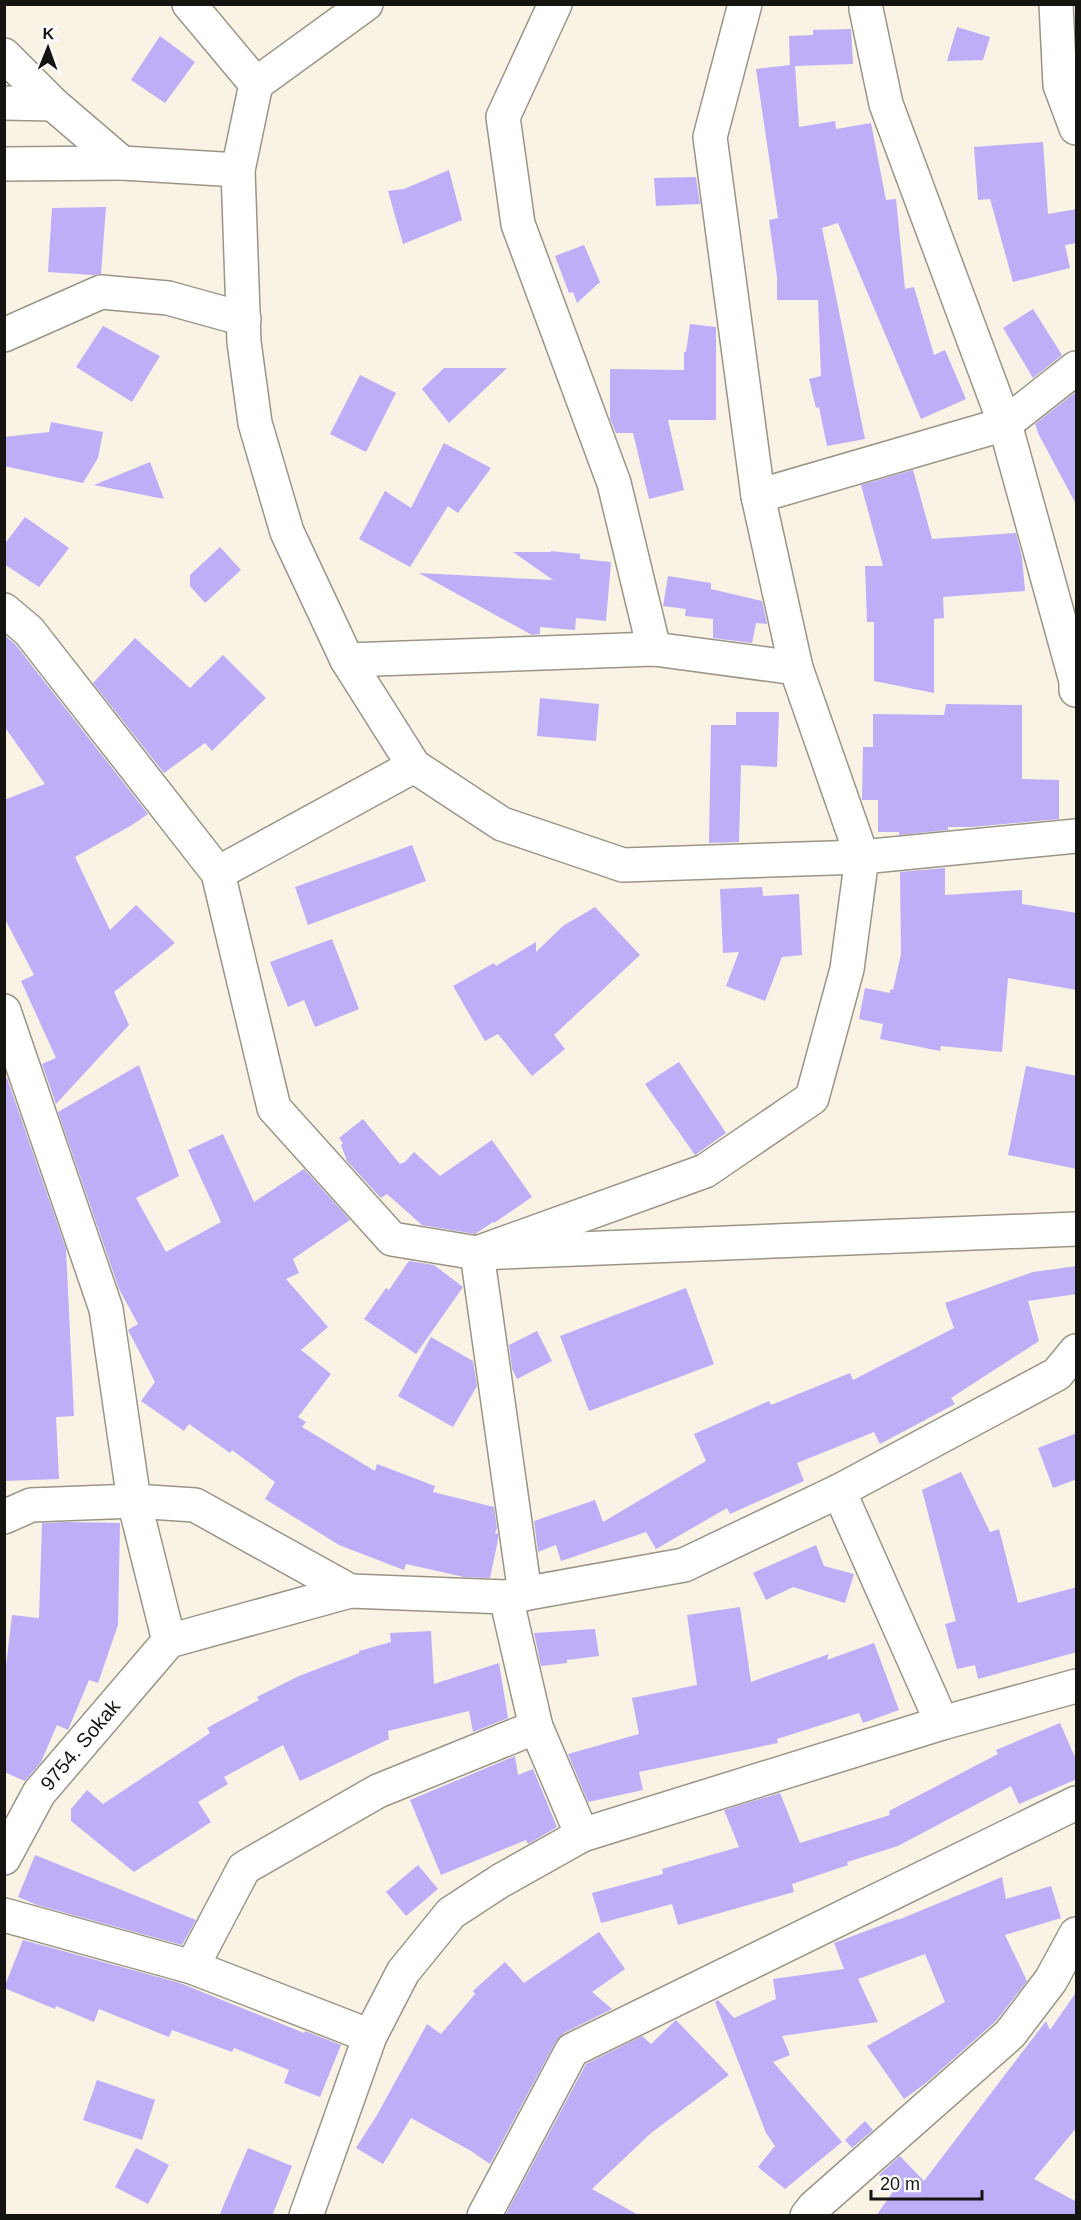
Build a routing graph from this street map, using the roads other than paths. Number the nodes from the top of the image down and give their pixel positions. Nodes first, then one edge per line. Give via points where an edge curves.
1 (189, 4) edge
2 (366, 4) edge
3 (555, 4) edge
4 (745, 4) edge
5 (866, 4) edge
6 (1056, 4) edge
7 (4, 55) edge
8 (256, 84) junction
9 (4, 103) edge
10 (53, 104) junction
11 (1077, 128) edge
12 (122, 163) junction
13 (4, 164) edge
14 (238, 170) junction
15 (244, 319) junction
16 (4, 335) edge
17 (1077, 368) edge
18 (1005, 424) junction
19 (758, 496) junction
20 (4, 610) edge
21 (654, 648) junction
22 (347, 660) junction
23 (796, 668) junction
24 (1076, 684) edge
25 (414, 766) junction
26 (1077, 836) edge
27 (862, 858) junction
28 (218, 873) junction
29 (4, 1011) edge
30 (1077, 1229) edge
31 (477, 1253) junction
32 (1070, 1368) edge
33 (839, 1491) junction
34 (134, 1501) junction
35 (13, 1509) edge
36 (350, 1591) junction
37 (516, 1596) junction
38 (169, 1641) junction
39 (1077, 1686) edge
40 (942, 1723) junction
41 (536, 1727) junction
42 (1077, 1803) edge
43 (582, 1835) junction
44 (4, 1858) edge
45 (4, 1915) edge
46 (1077, 1934) edge
47 (192, 1967) junction
48 (370, 2036) junction
49 (306, 2216) edge
50 (484, 2216) edge
51 (807, 2216) edge

1 - 8 street
2 - 8 street
3 - 21 street via 503,117 518,224 614,483
4 - 19 street via 710,137
5 - 18 street via 886,104
6 - 11 street via 1060,85
7 - 10 street
8 - 14 street
9 - 10 street
10 - 12 street
12 - 13 street
12 - 14 street
14 - 15 street
15 - 16 street via 168,298 101,292
15 - 22 street via 255,423 287,532
17 - 18 street
18 - 19 street
18 - 24 street
19 - 23 street
20 - 28 street via 29,631
21 - 22 street
21 - 23 street
22 - 25 street
23 - 27 street
25 - 27 street via 502,824 623,865
25 - 28 street
26 - 27 street
27 - 31 street via 847,969 812,1098 705,1171
28 - 31 street via 274,1108 392,1239
29 - 34 street via 106,1309
30 - 31 street
31 - 37 street
32 - 33 street
33 - 37 street via 684,1565
33 - 40 street
34 - 35 street
34 - 36 street via 195,1505
34 - 38 street
36 - 37 street
36 - 38 street
37 - 41 street
38 - 44 street, 9754. Sokak via 39,1793
39 - 40 street
40 - 43 street
41 - 43 street
41 - 47 street via 378,1791 244,1868
42 - 50 street via 572,2050
43 - 48 street via 451,1913 403,1972
45 - 47 street
46 - 51 street via 1051,1980 1010,2034
47 - 48 street
48 - 49 street

